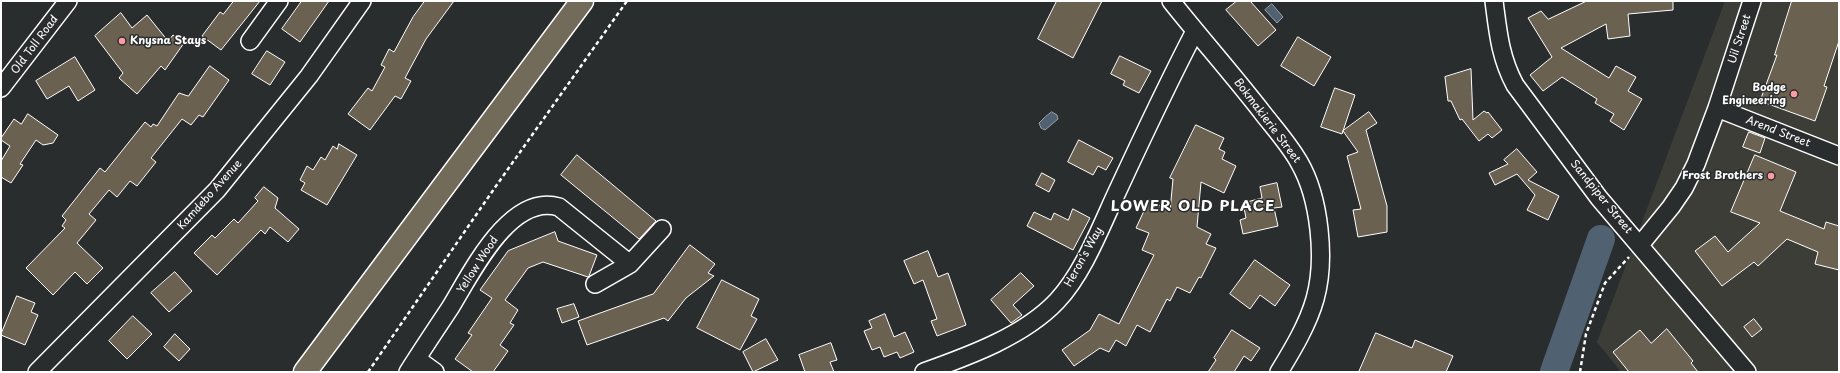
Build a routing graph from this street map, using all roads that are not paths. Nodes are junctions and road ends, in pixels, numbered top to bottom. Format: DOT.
graph roads {
  1 [pos="68,1"];
  2 [pos="279,1"];
  3 [pos="362,1"];
  4 [pos="582,1"];
  5 [pos="1171,1"];
  6 [pos="1494,1"];
  7 [pos="1752,1"];
  8 [pos="1195,31"];
  9 [pos="250,41"];
  10 [pos="1,88"];
  11 [pos="1717,108"];
  12 [pos="1839,156"];
  13 [pos="662,229"];
  14 [pos="1640,245"];
  15 [pos="630,264"];
  16 [pos="595,284"];
  17 [pos="413,365"];
  18 [pos="37,372"];
  19 [pos="305,372"];
  20 [pos="435,372"];
  21 [pos="924,372"];
  22 [pos="1279,372"];
  23 [pos="1748,372"];
  1 -- 10 [label="street, Old Toll Road"];
  2 -- 9 [label="street"];
  3 -- 18 [label="street, Kamdebo Avenue"];
  4 -- 19 [label="highway"];
  5 -- 8 [label="street, Bokmakierie Street"];
  6 -- 14 [label="street, Sandpiper Street"];
  7 -- 11 [label="street, Uil Street"];
  8 -- 21 [label="street, Heron's Way"];
  8 -- 22 [label="street, Bokmakierie Street"];
  11 -- 12 [label="street, Arend Street"];
  11 -- 14 [label="street, Uil Street"];
  13 -- 15 [label="street"];
  14 -- 23 [label="street, Sandpiper Street"];
  15 -- 16 [label="street"];
  15 -- 17 [label="street, Yellow Wood"];
  17 -- 20 [label="street"];
}
